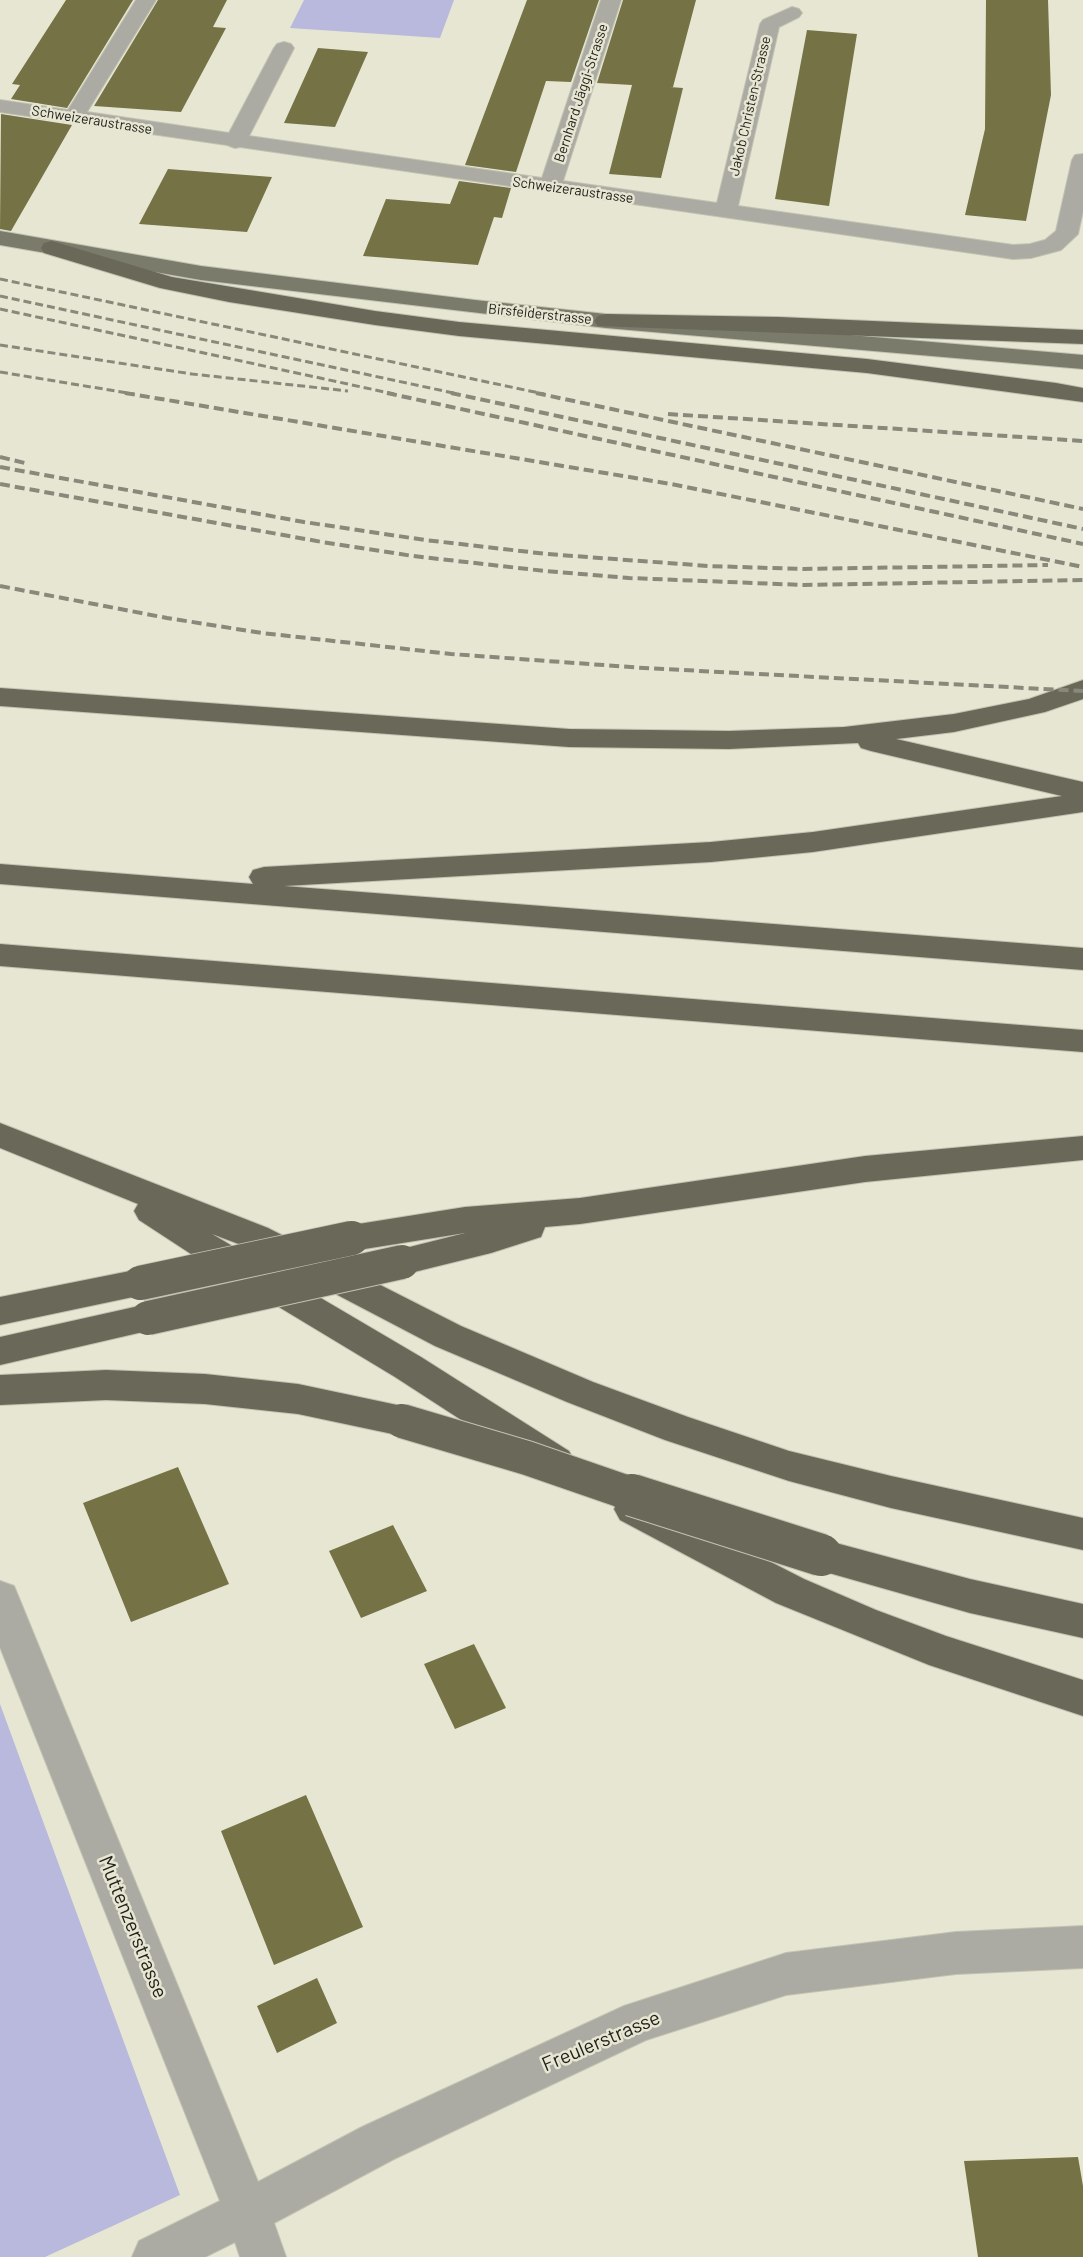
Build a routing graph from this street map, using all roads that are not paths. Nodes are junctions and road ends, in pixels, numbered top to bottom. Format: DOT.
graph roads {
  1 [pos="146,0"];
  2 [pos="611,0"];
  3 [pos="792,14"];
  4 [pos="284,48"];
  5 [pos="0,106"];
  6 [pos="74,117"];
  7 [pos="235,142"];
  8 [pos="1083,160"];
  9 [pos="550,186"];
  10 [pos="726,212"];
  11 [pos="0,238"];
  12 [pos="52,248"];
  13 [pos="606,321"];
  14 [pos="1083,337"];
  15 [pos="1083,362"];
  16 [pos="1083,395"];
  17 [pos="1083,689"];
  18 [pos="0,697"];
  19 [pos="844,736"];
  20 [pos="1083,790"];
  21 [pos="1083,802"];
  22 [pos="0,874"];
  23 [pos="136,885"];
  24 [pos="0,955"];
  25 [pos="1083,959"];
  26 [pos="1083,1041"];
  27 [pos="0,1135"];
  28 [pos="1083,1148"];
  29 [pos="89,1171"];
  30 [pos="580,1211"];
  31 [pos="0,1311"];
  32 [pos="0,1351"];
  33 [pos="0,1390"];
  34 [pos="1083,1534"];
  35 [pos="0,1598"];
  36 [pos="1083,1621"];
  37 [pos="1083,1698"];
  38 [pos="1083,1947"];
  39 [pos="248,2212"];
  40 [pos="155,2257"];
  41 [pos="263,2257"];
  1 -- 6 [label="street"];
  2 -- 9 [label="street, Bernhard Jäggi-Strasse"];
  3 -- 10 [label="street, Jakob Christen-Strasse"];
  4 -- 7 [label="street"];
  5 -- 6 [label="street, Schweizeraustrasse"];
  6 -- 7 [label="street, Schweizeraustrasse"];
  7 -- 9 [label="street, Schweizeraustrasse"];
  8 -- 10 [label="street, Schweizeraustrasse"];
  9 -- 10 [label="street, Schweizeraustrasse"];
  11 -- 12 [label="main road, Birsfelderstrasse"];
  12 -- 13 [label="main road, Birsfelderstrasse"];
  12 -- 16 [label="highway"];
  13 -- 14 [label="highway"];
  13 -- 15 [label="main road, Birsfelderstrasse"];
  17 -- 19 [label="highway"];
  18 -- 19 [label="highway"];
  19 -- 20 [label="highway"];
  21 -- 23 [label="highway"];
  22 -- 23 [label="highway"];
  23 -- 25 [label="highway"];
  24 -- 26 [label="highway"];
  27 -- 29 [label="highway"];
  28 -- 30 [label="highway"];
  29 -- 34 [label="highway"];
  29 -- 37 [label="highway"];
  30 -- 31 [label="highway, bridge"];
  30 -- 32 [label="highway, bridge"];
  33 -- 36 [label="highway, bridge"];
  35 -- 39 [label="street, Muttenzerstrasse"];
  38 -- 39 [label="street, Freulerstrasse"];
  39 -- 40 [label="street, Freulerstrasse"];
  39 -- 41 [label="street, Muttenzerstrasse"];
}
